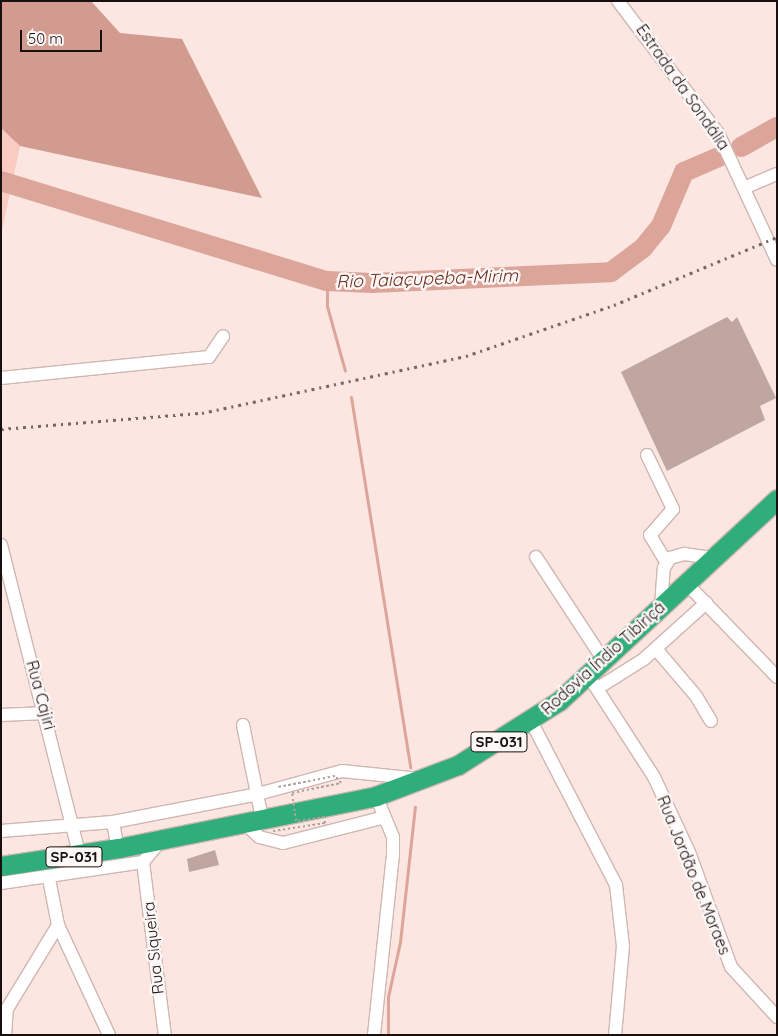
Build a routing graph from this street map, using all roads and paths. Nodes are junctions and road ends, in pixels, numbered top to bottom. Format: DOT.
graph roads {
  1 [pos="618,1"];
  2 [pos="777,174"];
  3 [pos="746,187"];
  4 [pos="777,260"];
  5 [pos="223,336"];
  6 [pos="1,378"];
  7 [pos="647,455"];
  8 [pos="777,499"];
  9 [pos="1,545"];
  10 [pos="536,557"];
  11 [pos="714,558"];
  12 [pos="666,562"];
  13 [pos="686,583"];
  14 [pos="706,603"];
  15 [pos="661,607"];
  16 [pos="656,649"];
  17 [pos="604,660"];
  18 [pos="777,677"];
  19 [pos="593,682"];
  20 [pos="46,713"];
  21 [pos="1,715"];
  22 [pos="531,721"];
  23 [pos="711,721"];
  24 [pos="244,725"];
  25 [pos="425,780"];
  26 [pos="278,787"];
  27 [pos="258,794"];
  28 [pos="376,796"];
  29 [pos="386,817"];
  30 [pos="242,821"];
  31 [pos="268,824"];
  32 [pos="74,827"];
  33 [pos="114,830"];
  34 [pos="1,831"];
  35 [pos="166,836"];
  36 [pos="145,840"];
  37 [pos="77,846"];
  38 [pos="1,854"];
  39 [pos="143,862"];
  40 [pos="1,866"];
  41 [pos="49,879"];
  42 [pos="1,883"];
  43 [pos="58,925"];
  44 [pos="4,1009"];
  45 [pos="777,1016"];
  46 [pos="5,1035"];
  47 [pos="109,1035"];
  48 [pos="165,1035"];
  49 [pos="374,1035"];
  50 [pos="615,1035"];
  1 -- 3 [label="street, Estrada da Sondália"];
  2 -- 3 [label="street"];
  3 -- 4 [label="street, Estrada da Sondália"];
  5 -- 6 [label="street"];
  7 -- 12 [label="street"];
  8 -- 11 [label="highway, Rodovia Índio Tibiriçá / SP-031"];
  9 -- 20 [label="street, Rua Cajiri"];
  10 -- 17 [label="street"];
  11 -- 12 [label="street"];
  11 -- 13 [label="highway, Rodovia Índio Tibiriçá / SP-031"];
  12 -- 15 [label="street"];
  13 -- 14 [label="street"];
  13 -- 15 [label="highway, Rodovia Índio Tibiriçá / SP-031"];
  14 -- 16 [label="street"];
  14 -- 18 [label="street"];
  15 -- 17 [label="highway, Rodovia Índio Tibiriçá / SP-031"];
  16 -- 19 [label="street"];
  16 -- 23 [label="street"];
  17 -- 19 [label="highway, Rodovia Índio Tibiriçá / SP-031"];
  19 -- 22 [label="highway, Rodovia Índio Tibiriçá / SP-031"];
  19 -- 45 [label="street, Rua Jordão de Moraes"];
  20 -- 21 [label="street"];
  20 -- 32 [label="street, Rua Cajiri"];
  22 -- 25 [label="highway, Rodovia Índio Tibiriçá / SP-031"];
  22 -- 50 [label="street"];
  24 -- 27 [label="street"];
  25 -- 27 [label="street"];
  25 -- 28 [label="highway, Rodovia Índio Tibiriçá / SP-031"];
  26 -- 31 [label="path, bridge"];
  27 -- 31 [label="street"];
  27 -- 33 [label="street"];
  28 -- 29 [label="street"];
  28 -- 31 [label="highway, Rodovia Índio Tibiriçá / SP-031"];
  29 -- 30 [label="street"];
  29 -- 49 [label="street"];
  30 -- 31 [label="highway, Rodovia Índio Tibiriçá / SP-031"];
  30 -- 35 [label="highway, Rodovia Índio Tibiriçá / SP-031"];
  32 -- 33 [label="street"];
  32 -- 34 [label="street"];
  32 -- 37 [label="street, Rua Cajiri"];
  33 -- 36 [label="highway, Rodovia Índio Tibiriçá / SP-031"];
  33 -- 37 [label="highway, Rodovia Índio Tibiriçá / SP-031"];
  35 -- 36 [label="highway, Rodovia Índio Tibiriçá / SP-031"];
  35 -- 39 [label="street"];
  36 -- 40 [label="highway, Rodovia Índio Tibiriçá / SP-031"];
  37 -- 38 [label="highway, Rodovia Índio Tibiriçá / SP-031"];
  39 -- 41 [label="street"];
  39 -- 48 [label="street, Rua Siqueira"];
  41 -- 42 [label="street"];
  41 -- 43 [label="street"];
  43 -- 44 [label="street"];
  43 -- 47 [label="street"];
  44 -- 46 [label="street"];
}
